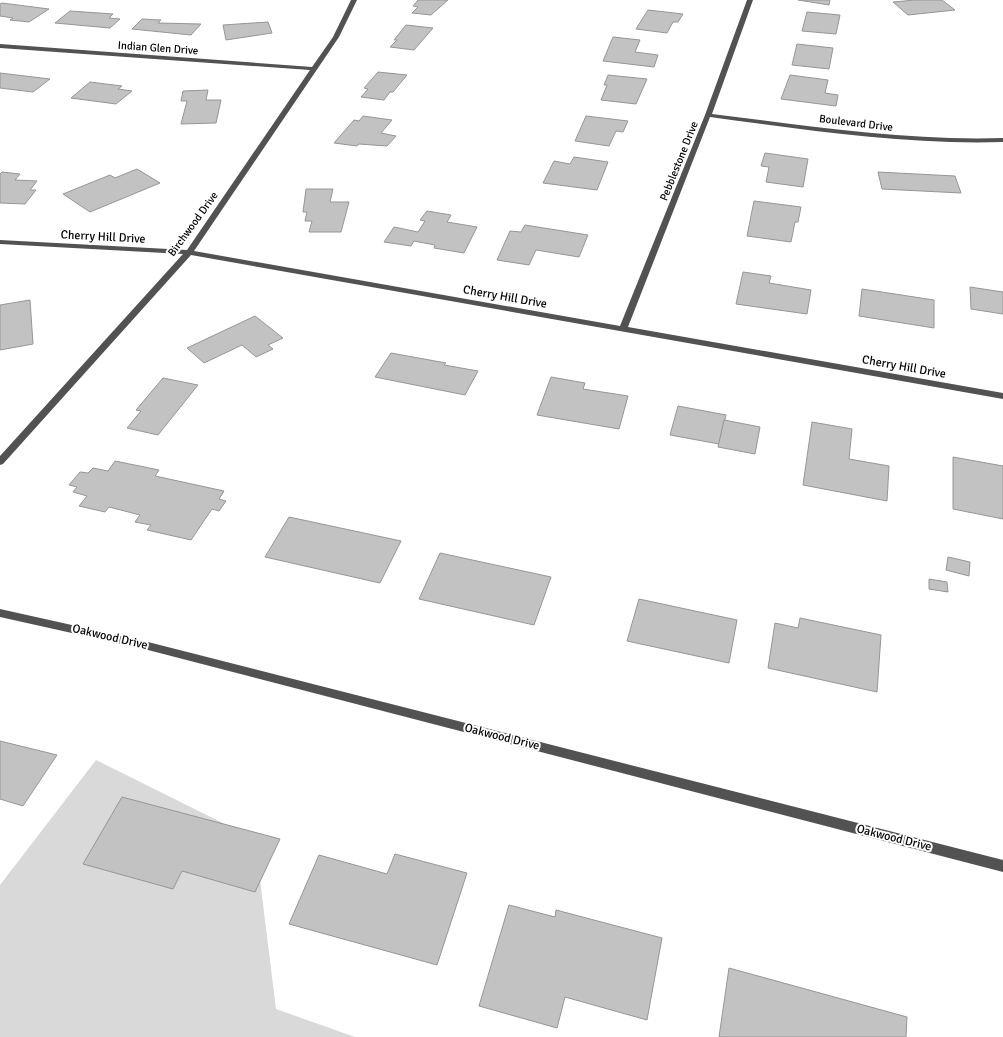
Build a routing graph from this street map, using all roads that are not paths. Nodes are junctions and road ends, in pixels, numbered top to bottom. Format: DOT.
graph roads {
  1 [pos="354,0"];
  2 [pos="750,0"];
  3 [pos="0,46"];
  4 [pos="315,69"];
  5 [pos="708,115"];
  6 [pos="1003,140"];
  7 [pos="0,242"];
  8 [pos="189,252"];
  9 [pos="623,329"];
  10 [pos="1003,396"];
  11 [pos="0,462"];
  12 [pos="0,613"];
  13 [pos="1003,866"];
  1 -- 4 [label="street, Birchwood Drive"];
  2 -- 5 [label="street, Pebblestone Drive"];
  3 -- 4 [label="street, Indian Glen Drive"];
  4 -- 8 [label="street, Birchwood Drive"];
  5 -- 6 [label="street, Boulevard Drive"];
  5 -- 9 [label="street, Pebblestone Drive"];
  7 -- 8 [label="street, Cherry Hill Drive"];
  8 -- 9 [label="street, Cherry Hill Drive"];
  8 -- 11 [label="street, Birchwood Drive"];
  9 -- 10 [label="street, Cherry Hill Drive"];
  12 -- 13 [label="street, Oakwood Drive"];
}
